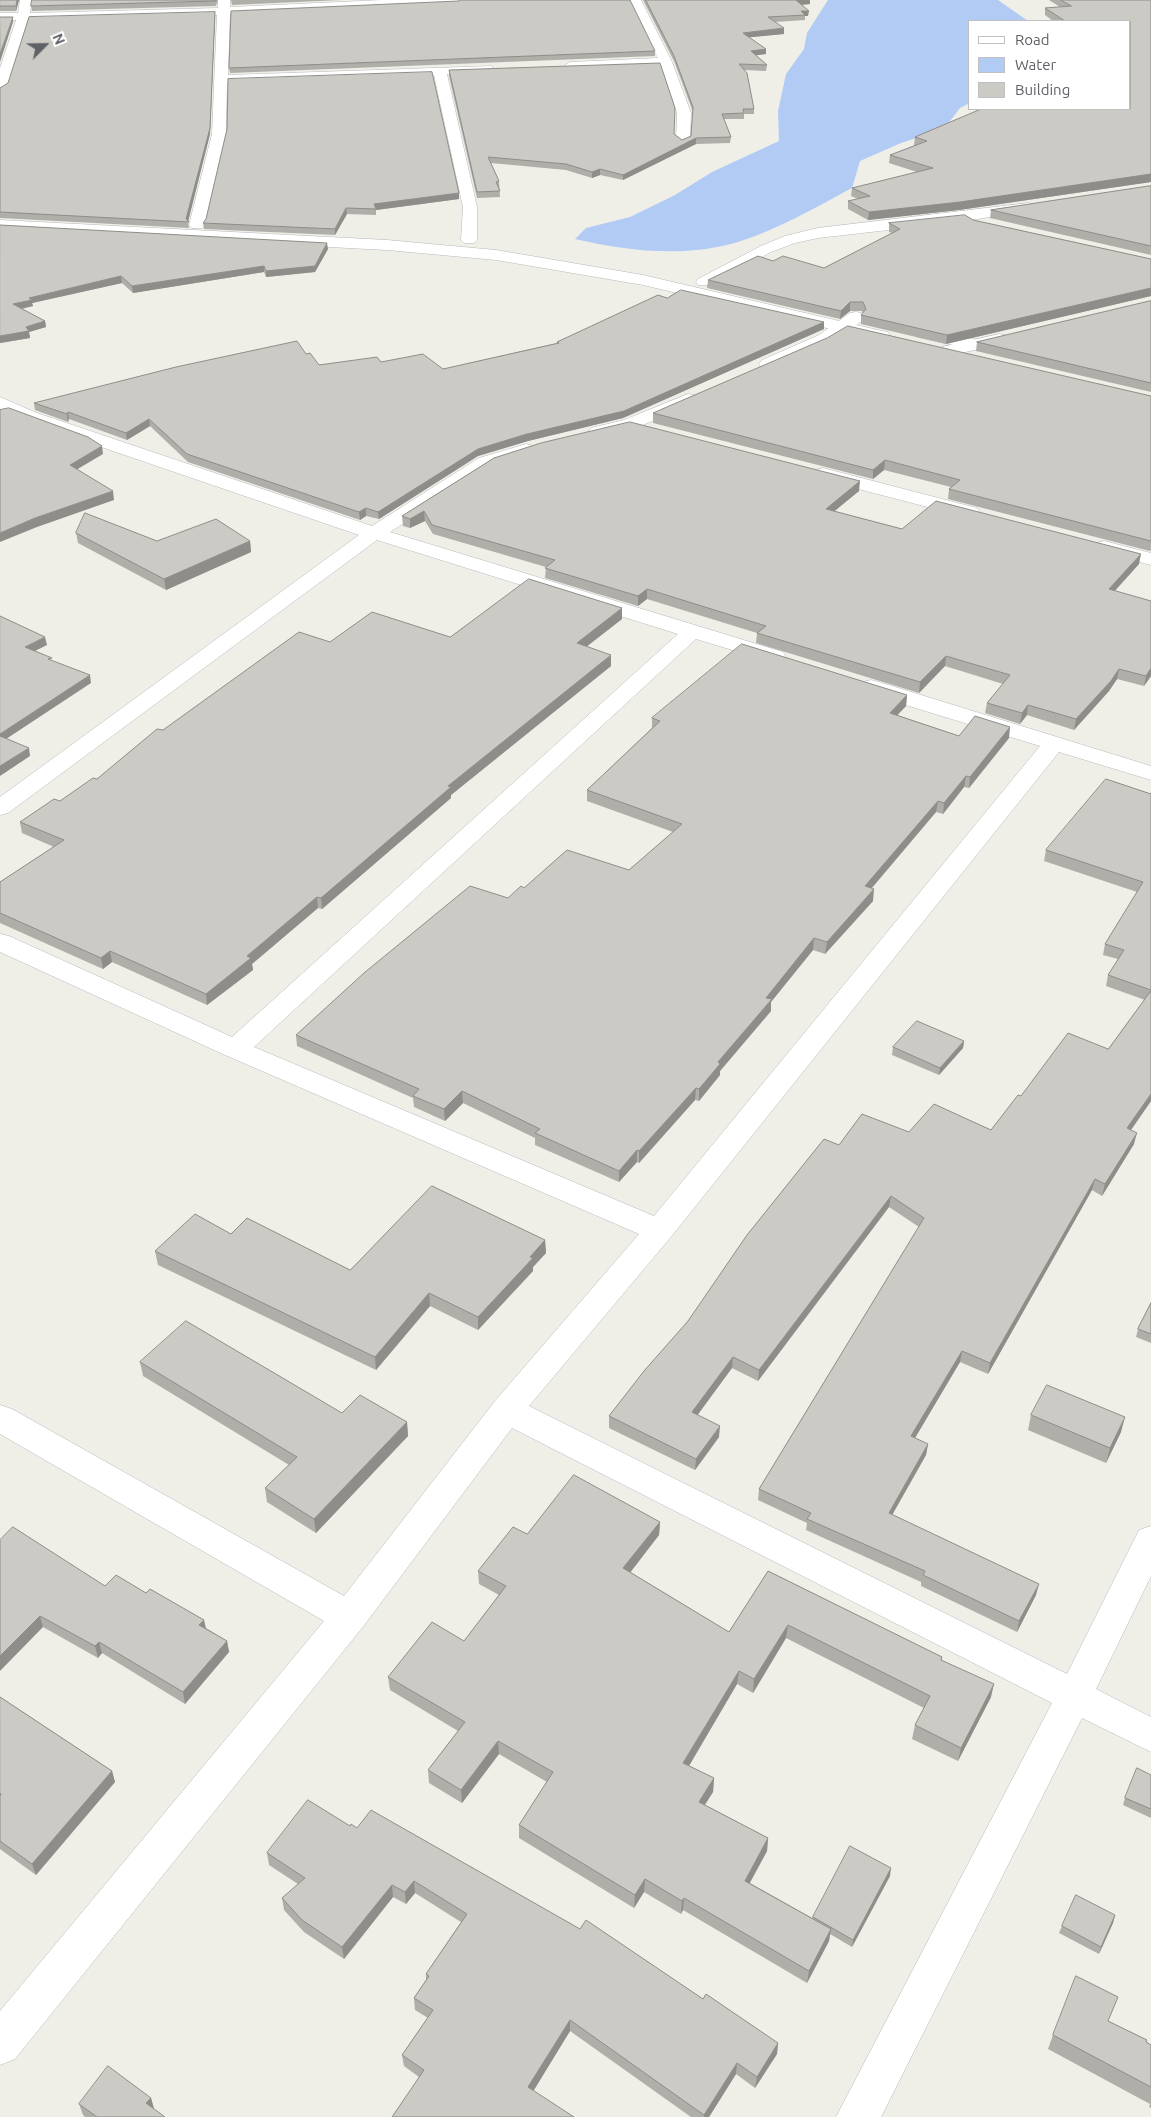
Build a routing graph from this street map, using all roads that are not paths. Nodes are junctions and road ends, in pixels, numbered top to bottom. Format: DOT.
graph roads {
  1 [pos="26,0"];
  2 [pos="459,0"];
  3 [pos="635,0"];
  4 [pos="224,5"];
  5 [pos="23,16"];
  6 [pos="0,17"];
  7 [pos="666,62"];
  8 [pos="558,66"];
  9 [pos="499,69"];
  10 [pos="440,71"];
  11 [pos="222,79"];
  12 [pos="0,88"];
  13 [pos="683,140"];
  14 [pos="1045,204"];
  15 [pos="0,215"];
  16 [pos="959,217"];
  17 [pos="0,224"];
  18 [pos="197,225"];
  19 [pos="995,226"];
  20 [pos="469,240"];
  21 [pos="649,276"];
  22 [pos="704,282"];
  23 [pos="851,322"];
  24 [pos="903,334"];
  25 [pos="1012,336"];
  26 [pos="974,344"];
  27 [pos="948,351"];
  28 [pos="1030,357"];
  29 [pos="1016,367"];
  30 [pos="750,373"];
  31 [pos="707,391"];
  32 [pos="0,402"];
  33 [pos="630,424"];
  34 [pos="659,432"];
  35 [pos="579,436"];
  36 [pos="544,445"];
  37 [pos="804,469"];
  38 [pos="987,516"];
  39 [pos="374,533"];
  40 [pos="1084,541"];
  41 [pos="1151,559"];
  42 [pos="693,631"];
  43 [pos="798,664"];
  44 [pos="854,682"];
  45 [pos="1054,744"];
  46 [pos="1151,773"];
  47 [pos="0,808"];
  48 [pos="0,942"];
  49 [pos="235,1049"];
  50 [pos="659,1230"];
  51 [pos="507,1410"];
  52 [pos="0,1418"];
  53 [pos="1151,1540"];
  54 [pos="349,1617"];
  55 [pos="1074,1697"];
  56 [pos="1151,1735"];
  57 [pos="0,2044"];
  58 [pos="858,2117"];
  1 -- 5 [label="street"];
  2 -- 4 [label="street"];
  3 -- 7 [label="street"];
  4 -- 5 [label="street"];
  4 -- 11 [label="street"];
  5 -- 6 [label="street"];
  5 -- 12 [label="street"];
  7 -- 8 [label="street"];
  7 -- 13 [label="street"];
  9 -- 10 [label="street"];
  10 -- 11 [label="street"];
  10 -- 20 [label="street"];
  11 -- 18 [label="street"];
  14 -- 16 [label="street"];
  15 -- 18 [label="street"];
  16 -- 19 [label="street"];
  16 -- 22 [label="street"];
  17 -- 21 [label="street"];
  18 -- 20 [label="street"];
  20 -- 21 [label="street"];
  21 -- 22 [label="street"];
  21 -- 23 [label="street"];
  22 -- 23 [label="street"];
  23 -- 24 [label="street"];
  23 -- 30 [label="street"];
  24 -- 26 [label="street"];
  24 -- 27 [label="street"];
  25 -- 26 [label="street"];
  26 -- 27 [label="street"];
  26 -- 28 [label="street"];
  27 -- 29 [label="street"];
  31 -- 33 [label="street"];
  32 -- 39 [label="street"];
  33 -- 34 [label="street"];
  33 -- 35 [label="street"];
  36 -- 39 [label="street"];
  37 -- 38 [label="street"];
  39 -- 42 [label="street"];
  39 -- 47 [label="street"];
  40 -- 41 [label="street"];
  42 -- 43 [label="street"];
  42 -- 49 [label="street"];
  44 -- 45 [label="street"];
  45 -- 46 [label="street"];
  45 -- 50 [label="street"];
  48 -- 49 [label="street"];
  49 -- 50 [label="street"];
  50 -- 51 [label="street"];
  51 -- 54 [label="street"];
  51 -- 55 [label="street"];
  52 -- 54 [label="street"];
  53 -- 55 [label="street"];
  54 -- 57 [label="street"];
  55 -- 56 [label="street"];
  55 -- 58 [label="street"];
}
